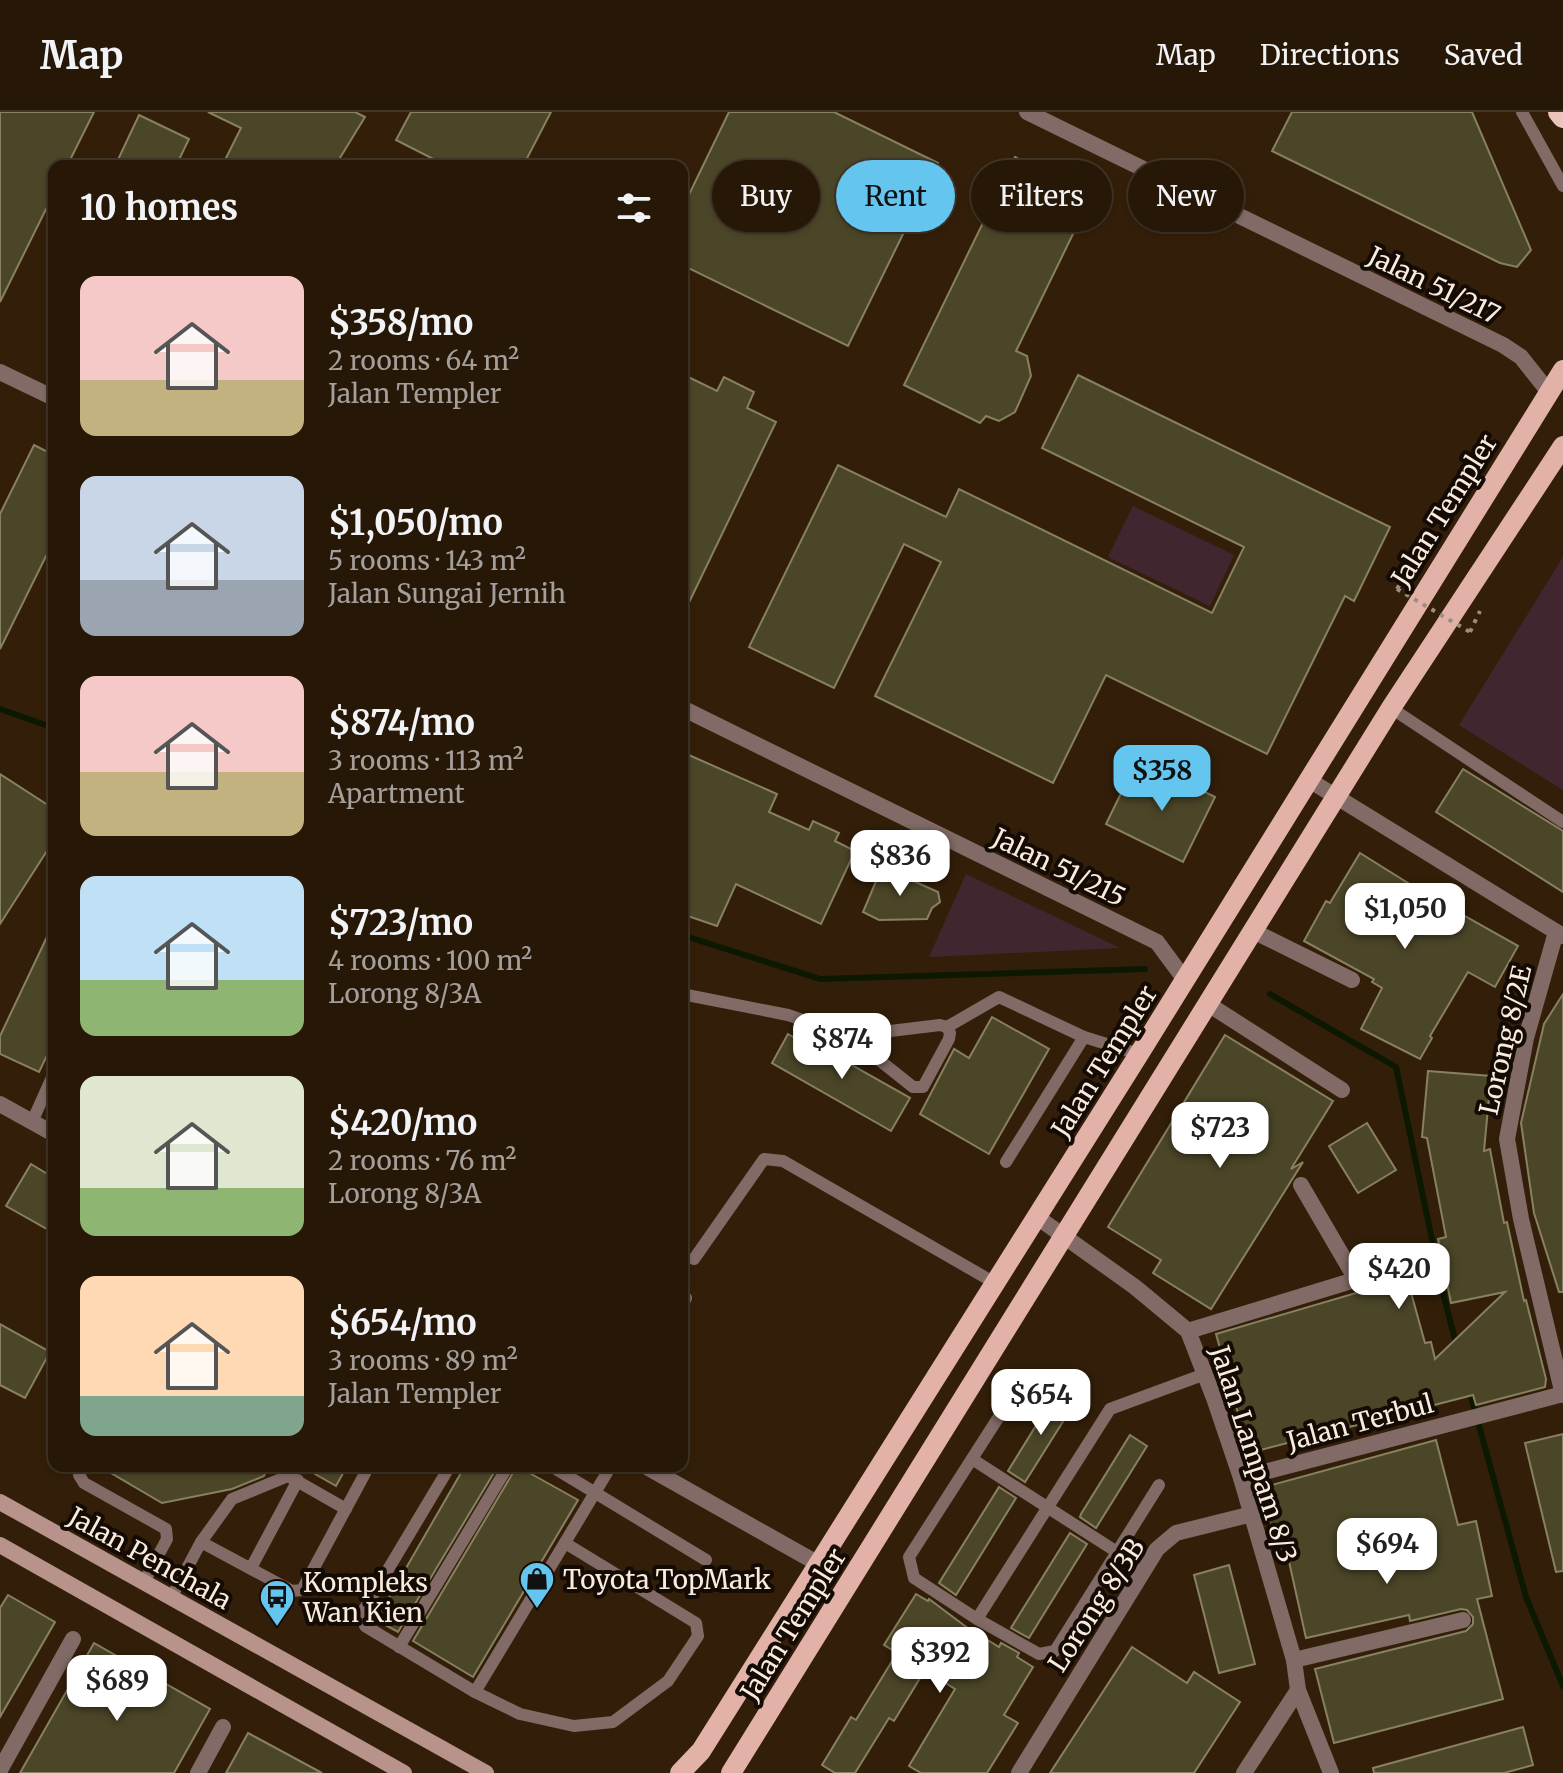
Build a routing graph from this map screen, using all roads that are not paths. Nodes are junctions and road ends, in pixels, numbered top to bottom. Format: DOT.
graph roads {
  1 [pos="1027,112"];
  2 [pos="1522,112"];
  3 [pos="1559,112"];
  4 [pos="1563,117"];
  5 [pos="1563,186"];
  6 [pos="1563,370"];
  7 [pos="0,372"];
  8 [pos="1548,391"];
  9 [pos="48,395"];
  10 [pos="1563,446"];
  11 [pos="1391,708"];
  12 [pos="688,711"];
  13 [pos="1309,780"];
  14 [pos="1336,797"];
  15 [pos="1563,822"];
  16 [pos="1253,931"];
  17 [pos="1560,934"];
  18 [pos="1185,980"];
  19 [pos="1352,980"];
  20 [pos="688,995"];
  21 [pos="1208,1004"];
  22 [pos="947,1027"];
  23 [pos="849,1036"];
  24 [pos="1084,1037"];
  25 [pos="1139,1054"];
  26 [pos="1342,1090"];
  27 [pos="48,1098"];
  28 [pos="0,1104"];
  29 [pos="32,1122"];
  30 [pos="48,1131"];
  31 [pos="1006,1162"];
  32 [pos="1301,1185"];
  33 [pos="1037,1217"];
  34 [pos="1065,1235"];
  35 [pos="694,1259"];
  36 [pos="1397,1267"];
  37 [pos="1357,1281"];
  38 [pos="995,1283"];
  39 [pos="1188,1331"];
  40 [pos="1205,1374"];
  41 [pos="1023,1379"];
  42 [pos="1563,1394"];
  43 [pos="972,1459"];
  44 [pos="81,1472"];
  45 [pos="366,1472"];
  46 [pos="446,1472"];
  47 [pos="504,1472"];
  48 [pos="561,1472"];
  49 [pos="607,1472"];
  50 [pos="656,1472"];
  51 [pos="1241,1478"];
  52 [pos="298,1480"];
  53 [pos="1159,1485"];
  54 [pos="595,1492"];
  55 [pos="0,1502"];
  56 [pos="1048,1508"];
  57 [pos="346,1509"];
  58 [pos="1252,1514"];
  59 [pos="201,1542"];
  60 [pos="565,1543"];
  61 [pos="0,1545"];
  62 [pos="1117,1552"];
  63 [pos="706,1560"];
  64 [pos="817,1563"];
  65 [pos="251,1568"];
  66 [pos="144,1582"];
  67 [pos="171,1598"];
  68 [pos="977,1619"];
  69 [pos="1463,1620"];
  70 [pos="73,1639"];
  71 [pos="399,1647"];
  72 [pos="1294,1660"];
  73 [pos="1298,1690"];
  74 [pos="475,1692"];
  75 [pos="223,1727"];
  76 [pos="0,1770"];
  77 [pos="198,1773"];
  78 [pos="404,1773"];
  79 [pos="486,1773"];
  80 [pos="680,1773"];
  81 [pos="731,1773"];
  82 [pos="1019,1773"];
  83 [pos="1244,1773"];
  84 [pos="1331,1773"];
  1 -- 8 [label="street, Jalan 51/217"];
  2 -- 5 [label="lane"];
  3 -- 4 [label="highway"];
  6 -- 8 [label="main road, Jalan Templer"];
  7 -- 9 [label="street"];
  8 -- 13 [label="main road, Jalan Templer"];
  10 -- 11 [label="main road, Jalan Templer"];
  11 -- 14 [label="main road, Jalan Templer"];
  11 -- 15 [label="lane"];
  12 -- 18 [label="street, Jalan 51/215"];
  13 -- 14 [label="street"];
  13 -- 18 [label="main road, Jalan Templer"];
  14 -- 16 [label="main road, Jalan Templer"];
  14 -- 17 [label="street"];
  16 -- 19 [label="street"];
  16 -- 21 [label="main road, Jalan Templer"];
  17 -- 42 [label="street, Lorong 8/2E"];
  18 -- 25 [label="main road, Jalan Templer"];
  20 -- 23 [label="lane"];
  21 -- 26 [label="street"];
  21 -- 34 [label="main road, Jalan Templer"];
  22 -- 23 [label="lane"];
  22 -- 23 [label="lane"];
  22 -- 24 [label="lane"];
  24 -- 25 [label="lane"];
  24 -- 31 [label="lane"];
  25 -- 33 [label="main road, Jalan Templer"];
  27 -- 29 [label="lane"];
  28 -- 29 [label="street"];
  29 -- 30 [label="street"];
  32 -- 37 [label="street"];
  33 -- 34 [label="street, Jalan Lampam 8/3"];
  33 -- 38 [label="main road, Jalan Templer"];
  34 -- 39 [label="street, Jalan Lampam 8/3"];
  34 -- 81 [label="main road, Jalan Templer"];
  35 -- 38 [label="lane"];
  36 -- 37 [label="street"];
  37 -- 39 [label="street"];
  38 -- 64 [label="main road, Jalan Templer"];
  39 -- 40 [label="street, Jalan Lampam 8/3"];
  40 -- 51 [label="street, Jalan Lampam 8/3"];
  40 -- 56 [label="lane"];
  41 -- 43 [label="lane"];
  42 -- 51 [label="street, Jalan Terbul"];
  43 -- 56 [label="lane"];
  43 -- 68 [label="lane"];
  44 -- 66 [label="lane"];
  45 -- 57 [label="lane"];
  46 -- 71 [label="lane"];
  47 -- 71 [label="lane"];
  48 -- 54 [label="lane"];
  49 -- 54 [label="lane"];
  50 -- 64 [label="street"];
  51 -- 58 [label="street, Jalan Lampam 8/3"];
  52 -- 57 [label="lane"];
  52 -- 59 [label="lane"];
  52 -- 65 [label="lane"];
  53 -- 62 [label="lane"];
  54 -- 60 [label="lane"];
  54 -- 63 [label="lane"];
  55 -- 66 [label="main road, Jalan Penchala"];
  56 -- 62 [label="lane"];
  56 -- 68 [label="lane"];
  57 -- 65 [label="lane"];
  58 -- 72 [label="street, Jalan Lampam 8/3"];
  58 -- 82 [label="street, Lorong 8/3B"];
  59 -- 65 [label="lane"];
  59 -- 67 [label="lane"];
  60 -- 74 [label="lane"];
  60 -- 74 [label="lane"];
  61 -- 78 [label="main road"];
  62 -- 68 [label="lane"];
  64 -- 80 [label="main road, Jalan Templer"];
  66 -- 67 [label="main road, Jalan Penchala"];
  67 -- 79 [label="main road, Jalan Penchala"];
  69 -- 72 [label="street"];
  70 -- 76 [label="street"];
  71 -- 74 [label="lane"];
  72 -- 73 [label="street, Jalan Lampam 8/3"];
  73 -- 83 [label="street"];
  73 -- 84 [label="street, Jalan Lampam 8/3"];
  75 -- 77 [label="street"];
}
